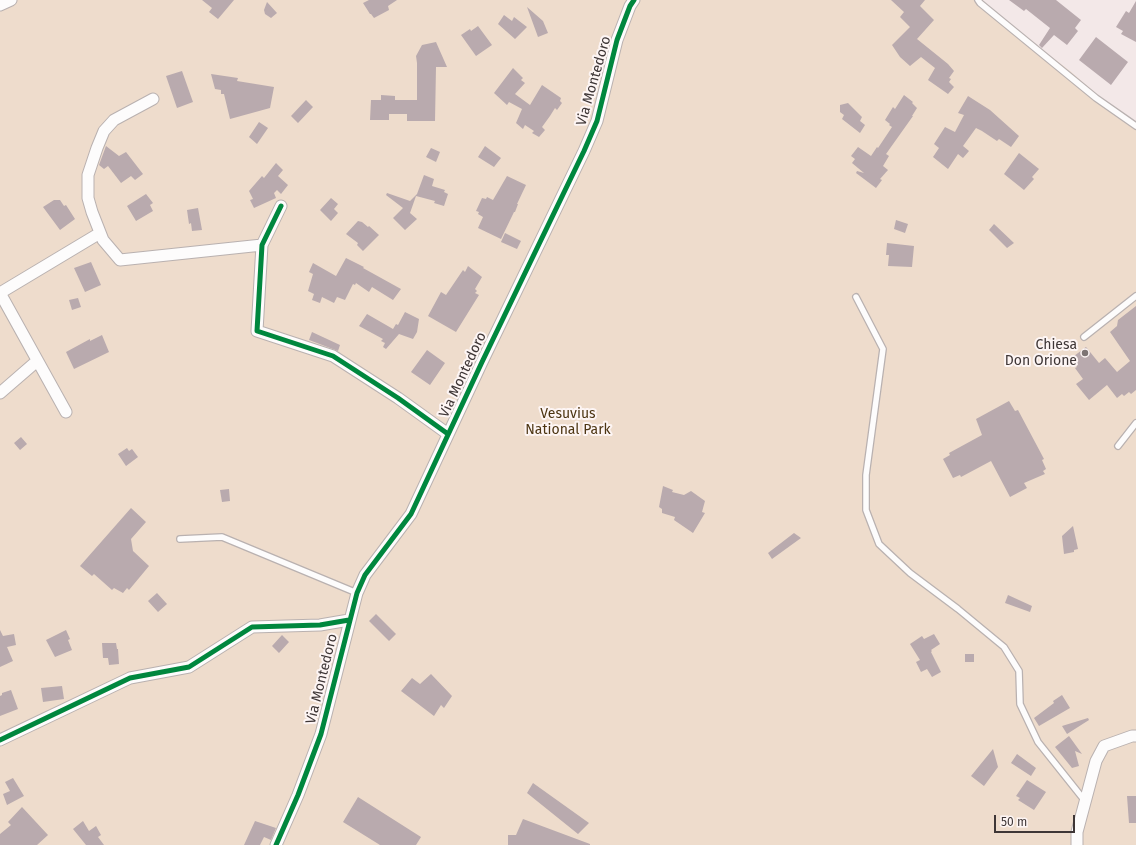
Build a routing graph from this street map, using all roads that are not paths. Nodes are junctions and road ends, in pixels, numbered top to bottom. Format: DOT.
graph roads {
  1 [pos="11,0"];
  2 [pos="634,0"];
  3 [pos="978,0"];
  4 [pos="0,5"];
  5 [pos="153,100"];
  6 [pos="1136,126"];
  7 [pos="281,206"];
  8 [pos="100,233"];
  9 [pos="262,245"];
  10 [pos="0,293"];
  11 [pos="1136,296"];
  12 [pos="856,297"];
  13 [pos="1084,338"];
  14 [pos="38,361"];
  15 [pos="0,393"];
  16 [pos="66,412"];
  17 [pos="1136,423"];
  18 [pos="448,434"];
  19 [pos="1118,446"];
  20 [pos="180,539"];
  21 [pos="357,593"];
  22 [pos="349,620"];
  23 [pos="1136,736"];
  24 [pos="0,740"];
  25 [pos="1085,802"];
  26 [pos="276,845"];
  27 [pos="1077,845"];
  1 -- 4 [label="street"];
  2 -- 18 [label="street, Via Montedoro"];
  3 -- 6 [label="lane"];
  5 -- 8 [label="street"];
  7 -- 9 [label="street"];
  8 -- 9 [label="street"];
  8 -- 10 [label="street"];
  9 -- 18 [label="street"];
  10 -- 14 [label="street"];
  11 -- 13 [label="lane"];
  12 -- 25 [label="lane"];
  14 -- 15 [label="street"];
  14 -- 16 [label="street"];
  17 -- 19 [label="lane"];
  18 -- 21 [label="street, Via Montedoro"];
  20 -- 21 [label="lane"];
  21 -- 22 [label="street, Via Montedoro"];
  22 -- 24 [label="street"];
  22 -- 26 [label="street, Via Montedoro"];
  23 -- 25 [label="street"];
  25 -- 27 [label="street"];
}
